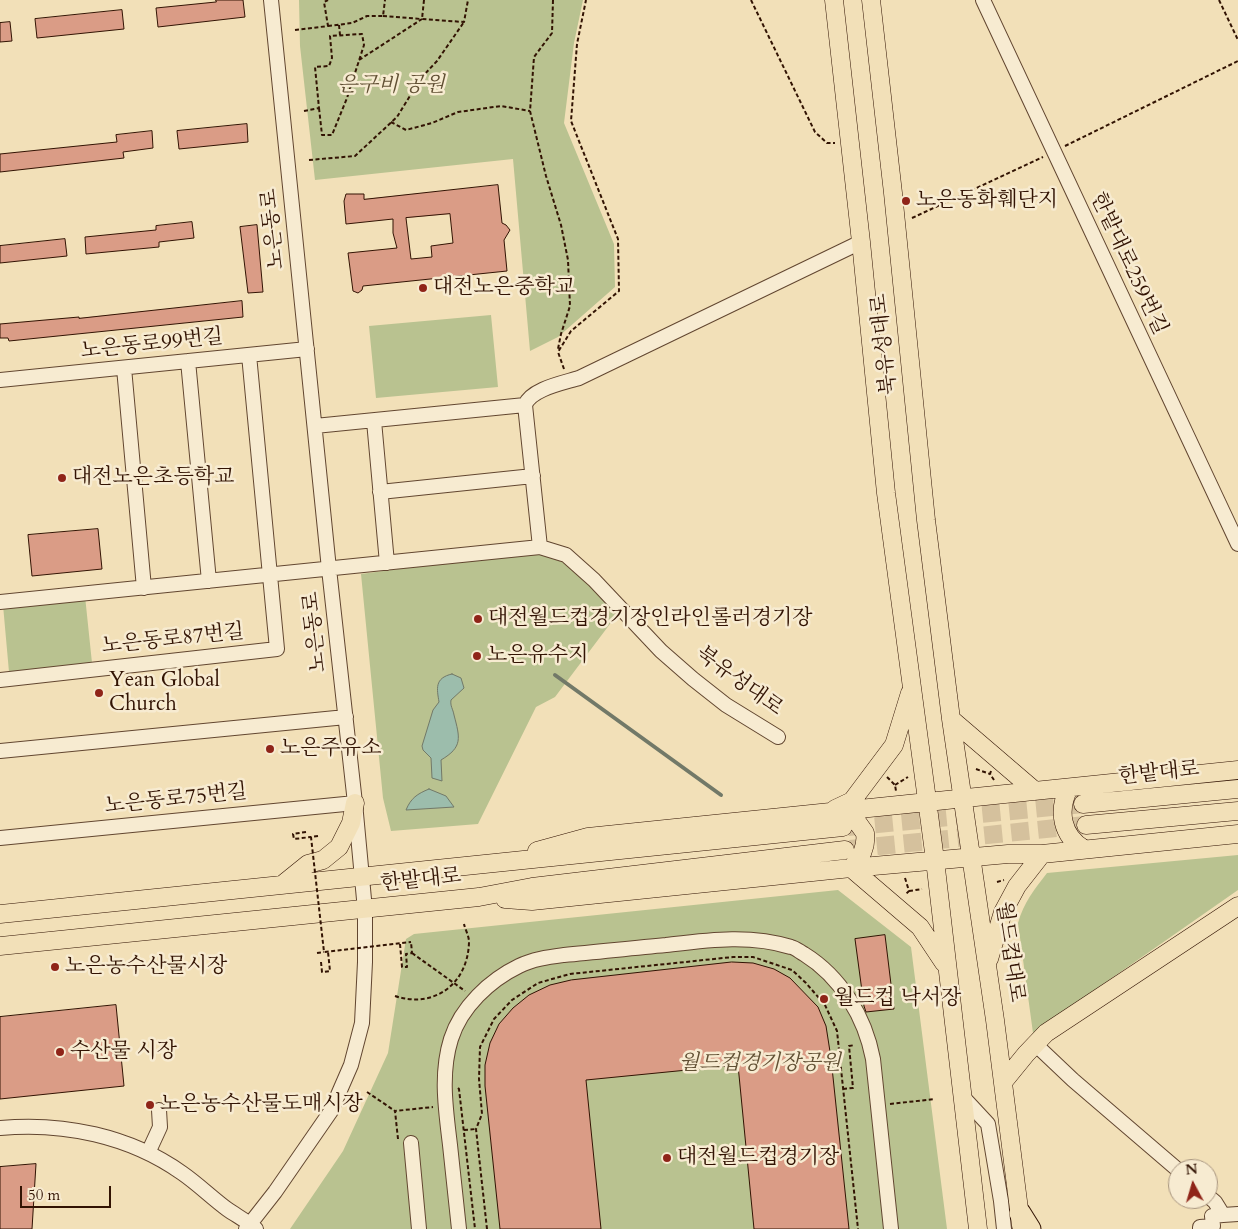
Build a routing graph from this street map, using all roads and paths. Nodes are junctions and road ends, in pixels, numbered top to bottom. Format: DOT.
graph roads {
  1 [pos="271,0"];
  2 [pos="328,0"];
  3 [pos="385,0"];
  4 [pos="424,0"];
  5 [pos="468,0"];
  6 [pos="553,0"];
  7 [pos="586,0"];
  8 [pos="751,0"];
  9 [pos="834,0"];
  10 [pos="871,0"];
  11 [pos="983,0"];
  12 [pos="1219,0"];
  13 [pos="324,1"];
  14 [pos="384,16"];
  15 [pos="422,19"];
  16 [pos="464,22"];
  17 [pos="339,25"];
  18 [pos="328,26"];
  19 [pos="295,30"];
  20 [pos="340,35"];
  21 [pos="1238,40"];
  22 [pos="359,60"];
  23 [pos="1238,61"];
  24 [pos="319,108"];
  25 [pos="304,111"];
  26 [pos="530,111"];
  27 [pos="391,122"];
  28 [pos="850,143"];
  29 [pos="1053,152"];
  30 [pos="308,160"];
  31 [pos="896,221"];
  32 [pos="861,242"];
  33 [pos="307,349"];
  34 [pos="558,352"];
  35 [pos="249,355"];
  36 [pos="188,361"];
  37 [pos="124,368"];
  38 [pos="0,380"];
  39 [pos="569,381"];
  40 [pos="525,404"];
  41 [pos="374,421"];
  42 [pos="315,426"];
  43 [pos="533,476"];
  44 [pos="380,492"];
  45 [pos="1238,544"];
  46 [pos="540,547"];
  47 [pos="387,563"];
  48 [pos="329,569"];
  49 [pos="270,575"];
  50 [pos="208,581"];
  51 [pos="144,588"];
  52 [pos="0,602"];
  53 [pos="0,680"];
  54 [pos="947,682"];
  55 [pos="912,687"];
  56 [pos="346,718"];
  57 [pos="951,719"];
  58 [pos="778,737"];
  59 [pos="0,751"];
  60 [pos="976,769"];
  61 [pos="1238,770"];
  62 [pos="990,774"];
  63 [pos="885,775"];
  64 [pos="908,778"];
  65 [pos="895,785"];
  66 [pos="1069,788"];
  67 [pos="1238,789"];
  68 [pos="1035,791"];
  69 [pos="896,796"];
  70 [pos="963,799"];
  71 [pos="356,803"];
  72 [pos="928,803"];
  73 [pos="1084,804"];
  74 [pos="1238,811"];
  75 [pos="835,818"];
  76 [pos="1086,826"];
  77 [pos="306,832"];
  78 [pos="1238,834"];
  79 [pos="318,836"];
  80 [pos="311,837"];
  81 [pos="0,838"];
  82 [pos="845,850"];
  83 [pos="1084,850"];
  84 [pos="1042,854"];
  85 [pos="973,858"];
  86 [pos="935,860"];
  87 [pos="851,868"];
  88 [pos="903,871"];
  89 [pos="362,877"];
  90 [pos="282,885"];
  91 [pos="922,889"];
  92 [pos="909,891"];
  93 [pos="904,896"];
  94 [pos="479,897"];
  95 [pos="1238,906"];
  96 [pos="365,910"];
  97 [pos="0,914"];
  98 [pos="464,924"];
  99 [pos="400,944"];
  100 [pos="0,946"];
  101 [pos="326,952"];
  102 [pos="317,953"];
  103 [pos="412,953"];
  104 [pos="321,962"];
  105 [pos="988,965"];
  106 [pos="947,967"];
  107 [pos="455,983"];
  108 [pos="395,996"];
  109 [pos="475,999"];
  110 [pos="1035,1044"];
  111 [pos="849,1046"];
  112 [pos="1004,1081"];
  113 [pos="459,1089"];
  114 [pos="843,1089"];
  115 [pos="366,1092"];
  116 [pos="962,1096"];
  117 [pos="935,1099"];
  118 [pos="878,1106"];
  119 [pos="159,1110"];
  120 [pos="395,1111"];
  121 [pos="0,1128"];
  122 [pos="476,1129"];
  123 [pos="464,1130"];
  124 [pos="411,1143"];
  125 [pos="148,1153"];
  126 [pos="1168,1162"];
  127 [pos="1218,1207"];
  128 [pos="1238,1214"];
  129 [pos="1223,1215"];
  130 [pos="1024,1224"];
  131 [pos="251,1227"];
  132 [pos="419,1229"];
  133 [pos="459,1229"];
  134 [pos="475,1229"];
  135 [pos="487,1229"];
  136 [pos="858,1229"];
  137 [pos="891,1229"];
  138 [pos="978,1229"];
  139 [pos="1004,1229"];
  140 [pos="1200,1229"];
  1 -- 33 [label="street, 노은동로"];
  2 -- 13 [label="path"];
  3 -- 14 [label="path"];
  4 -- 15 [label="path"];
  5 -- 16 [label="path"];
  6 -- 26 [label="path"];
  7 -- 34 [label="path"];
  8 -- 28 [label="path"];
  9 -- 28 [label="main road, 북유성대로"];
  10 -- 31 [label="main road, 북유성대로"];
  11 -- 29 [label="street, 한밭대로259번길"];
  12 -- 21 [label="path"];
  13 -- 18 [label="path"];
  14 -- 15 [label="path"];
  14 -- 17 [label="path"];
  15 -- 16 [label="path"];
  15 -- 22 [label="path"];
  16 -- 27 [label="path"];
  17 -- 18 [label="path"];
  17 -- 20 [label="path"];
  18 -- 19 [label="path"];
  20 -- 22 [label="path"];
  20 -- 24 [label="path"];
  22 -- 24 [label="path"];
  23 -- 29 [label="path"];
  24 -- 25 [label="path"];
  26 -- 27 [label="path"];
  26 -- 34 [label="path"];
  27 -- 30 [label="path"];
  28 -- 32 [label="main road, 북유성대로"];
  29 -- 31 [label="path"];
  29 -- 45 [label="street, 한밭대로259번길"];
  31 -- 54 [label="main road, 북유성대로"];
  32 -- 39 [label="street"];
  32 -- 55 [label="main road, 북유성대로"];
  33 -- 35 [label="street, 노은동로99번길"];
  33 -- 42 [label="street, 노은동로"];
  34 -- 39 [label="path"];
  35 -- 36 [label="street, 노은동로99번길"];
  35 -- 49 [label="street, 노은동로87번길"];
  36 -- 37 [label="street, 노은동로99번길"];
  36 -- 50 [label="street"];
  37 -- 38 [label="street, 노은동로99번길"];
  37 -- 51 [label="street"];
  39 -- 40 [label="street"];
  40 -- 41 [label="street"];
  40 -- 43 [label="street"];
  41 -- 42 [label="street"];
  41 -- 44 [label="street"];
  42 -- 48 [label="street, 노은동로"];
  43 -- 44 [label="street"];
  43 -- 46 [label="street"];
  44 -- 47 [label="street"];
  46 -- 47 [label="street"];
  46 -- 58 [label="street, 북유성대로"];
  47 -- 48 [label="street"];
  48 -- 49 [label="street"];
  48 -- 56 [label="street, 노은동로"];
  49 -- 50 [label="street"];
  49 -- 53 [label="street, 노은동로87번길"];
  50 -- 51 [label="street"];
  51 -- 52 [label="street"];
  54 -- 57 [label="main road, 월드컵대로"];
  55 -- 72 [label="main road"];
  55 -- 75 [label="main road"];
  56 -- 59 [label="street"];
  56 -- 71 [label="street, 노은동로"];
  57 -- 68 [label="main road"];
  57 -- 70 [label="main road, 월드컵대로"];
  60 -- 62 [label="path"];
  61 -- 66 [label="main road, 한밭대로"];
  63 -- 65 [label="path"];
  64 -- 65 [label="path"];
  65 -- 69 [label="path"];
  66 -- 68 [label="main road, 한밭대로"];
  66 -- 83 [label="main road"];
  67 -- 73 [label="main road, 한밭대로"];
  68 -- 70 [label="main road, 한밭대로"];
  70 -- 72 [label="main road, 한밭대로"];
  70 -- 85 [label="main road, 월드컵대로"];
  71 -- 81 [label="street, 노은동로75번길"];
  71 -- 89 [label="street, 노은동로"];
  71 -- 90 [label="main road"];
  72 -- 75 [label="main road, 한밭대로"];
  72 -- 86 [label="main road"];
  74 -- 76 [label="main road, 한밭대로"];
  75 -- 87 [label="main road"];
  75 -- 89 [label="main road, 한밭대로"];
  77 -- 80 [label="path"];
  78 -- 83 [label="main road"];
  79 -- 80 [label="path, bridge"];
  80 -- 101 [label="path, bridge"];
  82 -- 94 [label="main road, 한밭대로"];
  83 -- 84 [label="main road"];
  84 -- 85 [label="main road"];
  84 -- 105 [label="main road"];
  85 -- 86 [label="main road"];
  85 -- 105 [label="main road, 월드컵대로"];
  86 -- 87 [label="main road"];
  86 -- 106 [label="main road"];
  87 -- 94 [label="main road"];
  87 -- 106 [label="main road"];
  88 -- 92 [label="path"];
  89 -- 90 [label="main road, 한밭대로"];
  89 -- 96 [label="street, 노은동로"];
  90 -- 97 [label="main road, 한밭대로"];
  91 -- 92 [label="path"];
  92 -- 93 [label="path"];
  94 -- 96 [label="main road, 한밭대로"];
  95 -- 110 [label="main road"];
  96 -- 100 [label="main road, 한밭대로"];
  96 -- 131 [label="street, 노은동로"];
  98 -- 107 [label="path"];
  99 -- 101 [label="path, bridge"];
  99 -- 103 [label="path, bridge"];
  99 -- 103 [label="path"];
  101 -- 102 [label="path, bridge"];
  101 -- 104 [label="path"];
  103 -- 107 [label="path"];
  105 -- 112 [label="main road, 월드컵대로"];
  106 -- 116 [label="main road"];
  107 -- 108 [label="path"];
  107 -- 109 [label="path"];
  109 -- 118 [label="street"];
  109 -- 133 [label="street"];
  110 -- 112 [label="main road"];
  110 -- 126 [label="street"];
  111 -- 114 [label="path"];
  112 -- 130 [label="main road, 월드컵대로"];
  113 -- 123 [label="path"];
  114 -- 122 [label="path"];
  114 -- 136 [label="path"];
  115 -- 120 [label="path"];
  116 -- 138 [label="main road"];
  116 -- 139 [label="street"];
  117 -- 118 [label="path"];
  118 -- 137 [label="street"];
  119 -- 125 [label="street"];
  121 -- 125 [label="street"];
  122 -- 123 [label="path"];
  122 -- 135 [label="path"];
  123 -- 134 [label="path"];
  124 -- 132 [label="street"];
  125 -- 131 [label="street"];
  127 -- 129 [label="street"];
  128 -- 129 [label="street"];
  129 -- 140 [label="street"];
}
